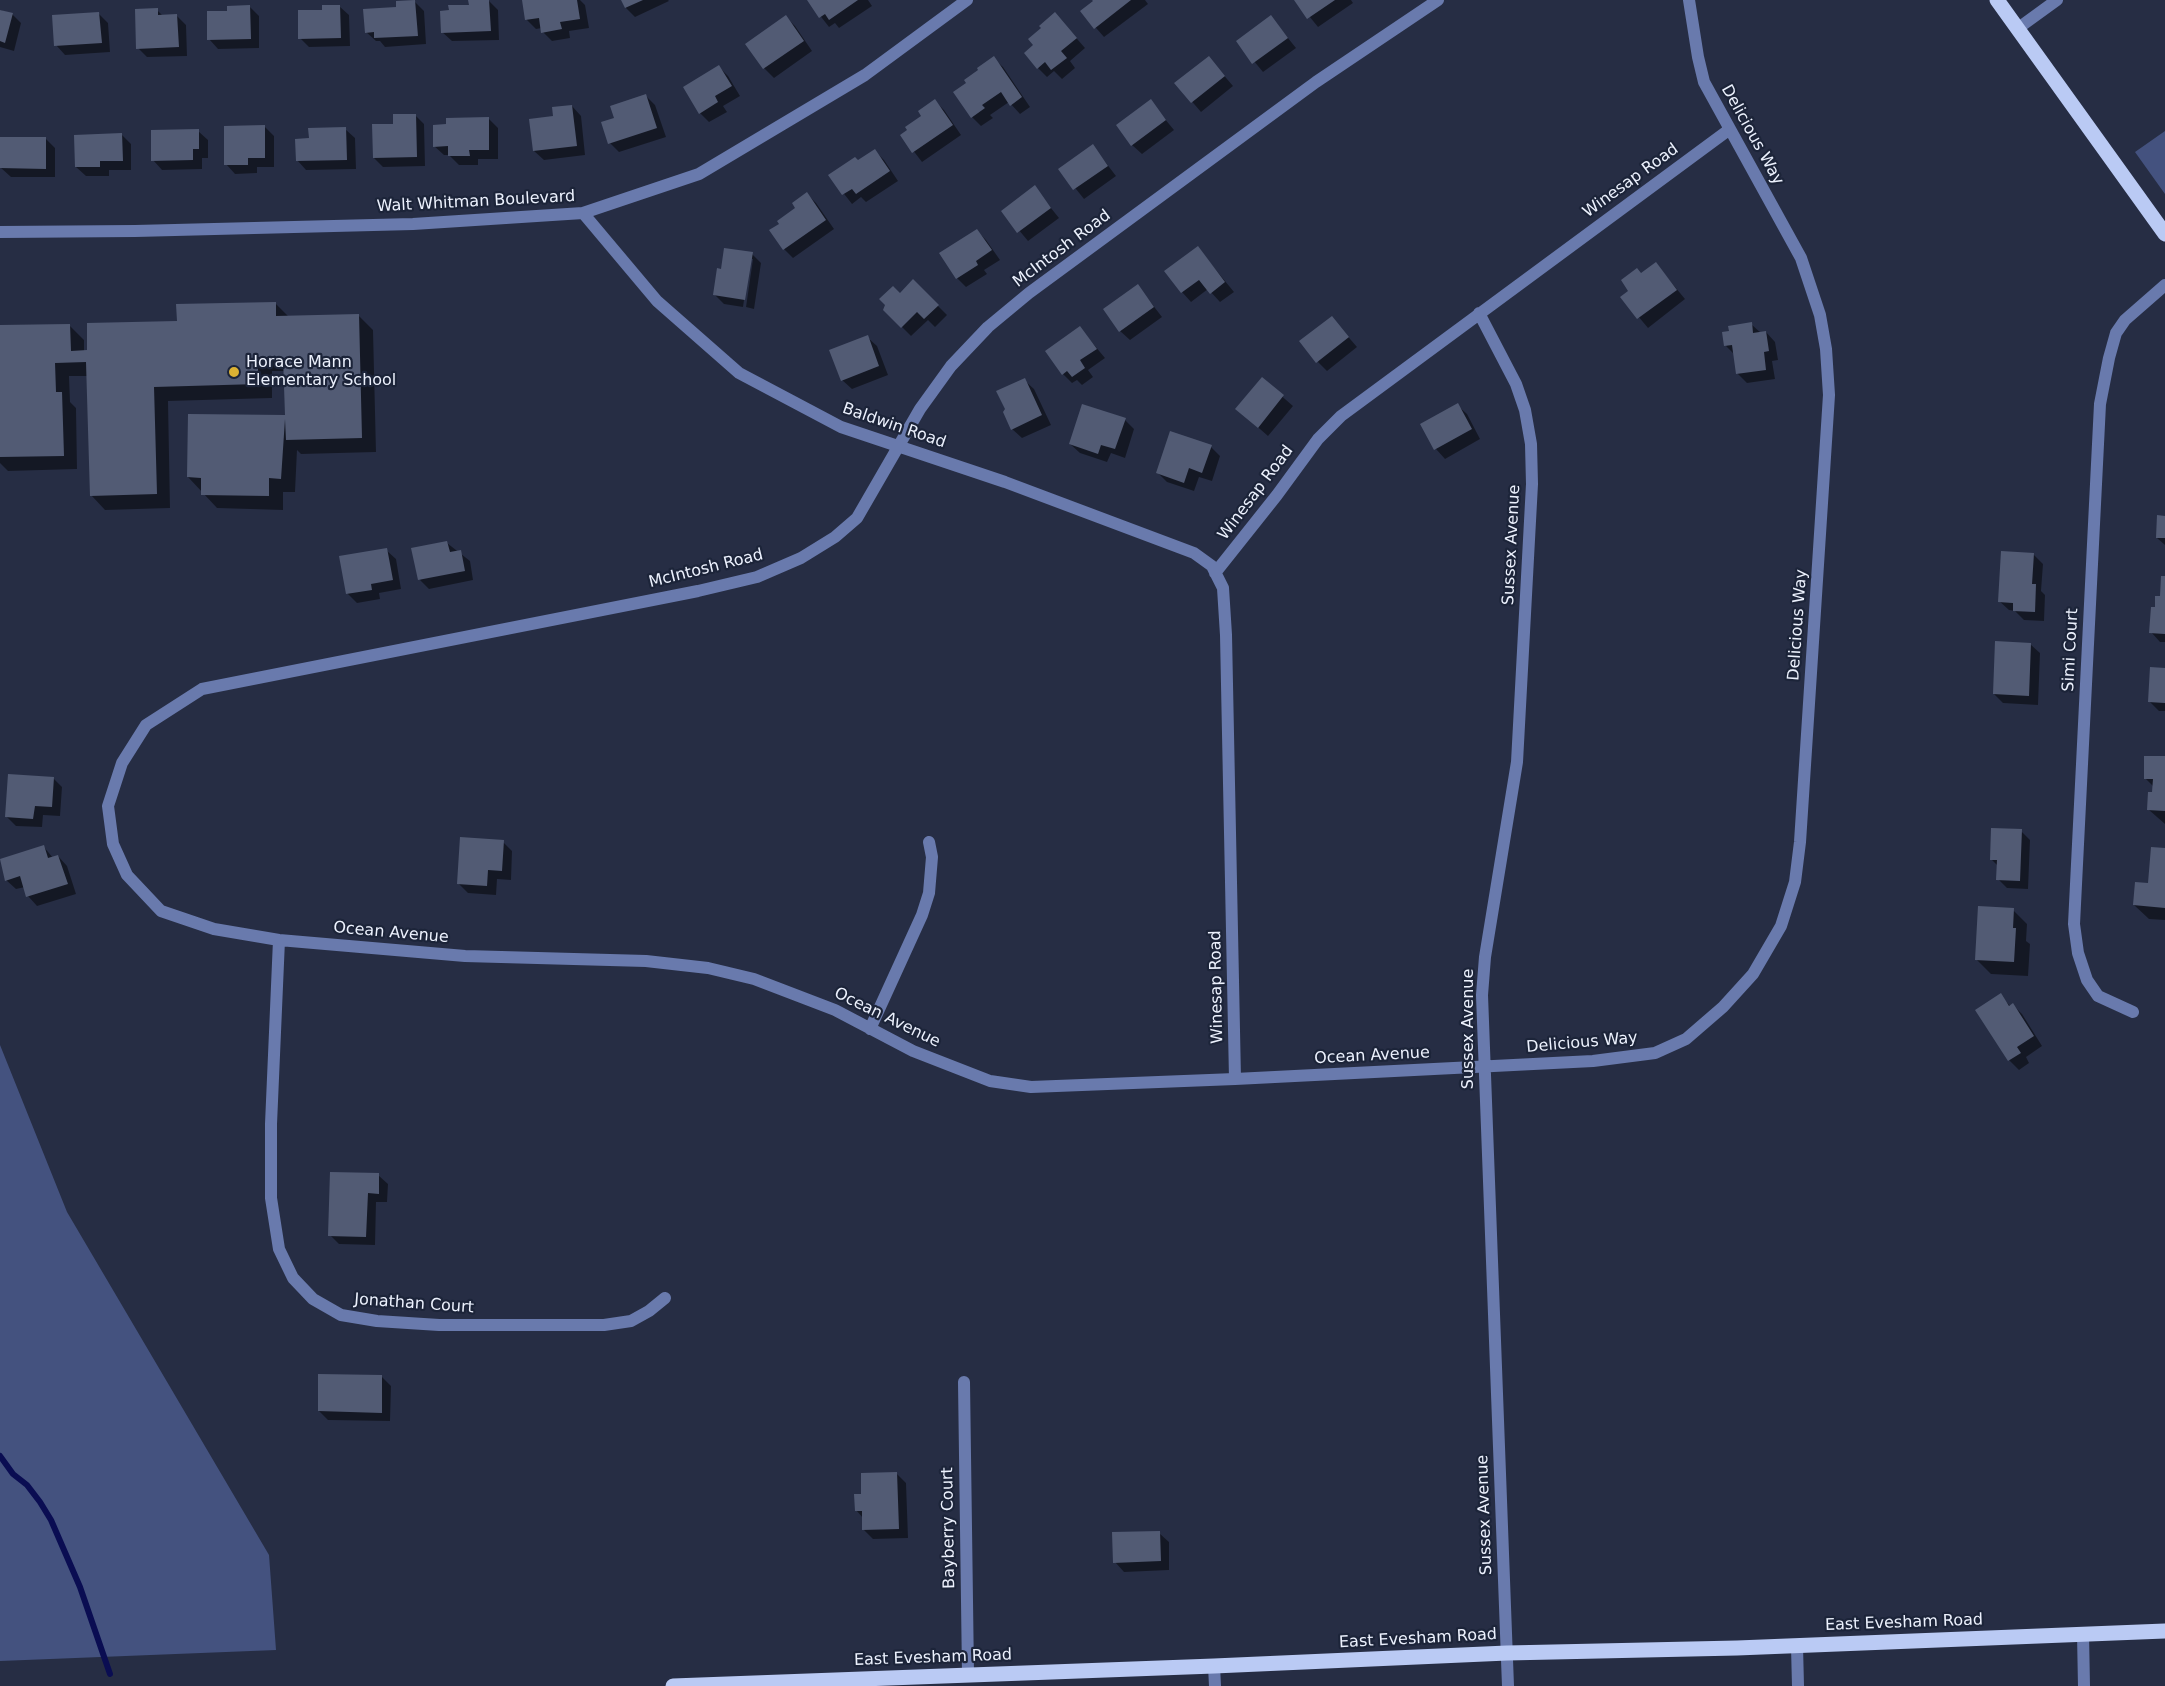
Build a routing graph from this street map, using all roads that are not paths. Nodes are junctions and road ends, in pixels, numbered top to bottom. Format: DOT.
graph roads {
  1 [pos="967,0"];
  2 [pos="1438,0"];
  3 [pos="1689,0"];
  4 [pos="1997,0"];
  5 [pos="2057,0"];
  6 [pos="2018,28"];
  7 [pos="1730,129"];
  8 [pos="583,213"];
  9 [pos="0,232"];
  10 [pos="2165,234"];
  11 [pos="2165,285"];
  12 [pos="1479,313"];
  13 [pos="898,446"];
  14 [pos="1215,573"];
  15 [pos="929,842"];
  16 [pos="279,940"];
  17 [pos="2133,1012"];
  18 [pos="870,1029"];
  19 [pos="1485,1066"];
  20 [pos="1235,1079"];
  21 [pos="665,1298"];
  22 [pos="964,1382"];
  23 [pos="2165,1631"];
  24 [pos="2082,1634"];
  25 [pos="1797,1646"];
  26 [pos="1507,1653"];
  27 [pos="1214,1666"];
  28 [pos="968,1674"];
  29 [pos="940,1681"];
  30 [pos="673,1686"];
  31 [pos="1215,1686"];
  32 [pos="1508,1686"];
  33 [pos="1798,1686"];
  34 [pos="2084,1686"];
  1 -- 8 [label="street, Walt Whitman Boulevard"];
  2 -- 13 [label="street, McIntosh Road"];
  3 -- 7 [label="street, Delicious Way"];
  4 -- 6 [label="main road"];
  5 -- 6 [label="street"];
  6 -- 10 [label="main road"];
  7 -- 12 [label="street, Winesap Road"];
  7 -- 19 [label="street, Delicious Way"];
  8 -- 9 [label="street, Walt Whitman Boulevard"];
  8 -- 13 [label="street, Baldwin Road"];
  11 -- 17 [label="street, Simi Court"];
  12 -- 14 [label="street, Winesap Road"];
  12 -- 19 [label="street, Sussex Avenue"];
  13 -- 14 [label="street, Baldwin Road"];
  13 -- 16 [label="street, McIntosh Road"];
  14 -- 20 [label="street, Winesap Road"];
  15 -- 18 [label="street"];
  16 -- 18 [label="street, Ocean Avenue"];
  16 -- 21 [label="street, Jonathan Court"];
  18 -- 20 [label="street, Ocean Avenue"];
  19 -- 20 [label="street, Ocean Avenue"];
  19 -- 26 [label="street, Sussex Avenue"];
  22 -- 28 [label="street, Bayberry Court"];
  23 -- 24 [label="main road, East Evesham Road"];
  24 -- 25 [label="main road, East Evesham Road"];
  24 -- 34 [label="street"];
  25 -- 26 [label="main road, East Evesham Road"];
  25 -- 33 [label="street"];
  26 -- 27 [label="main road, East Evesham Road"];
  26 -- 32 [label="street, Sussex Avenue"];
  27 -- 28 [label="main road, East Evesham Road"];
  27 -- 31 [label="street"];
  28 -- 29 [label="main road, East Evesham Road"];
  29 -- 30 [label="main road, East Evesham Road"];
}
